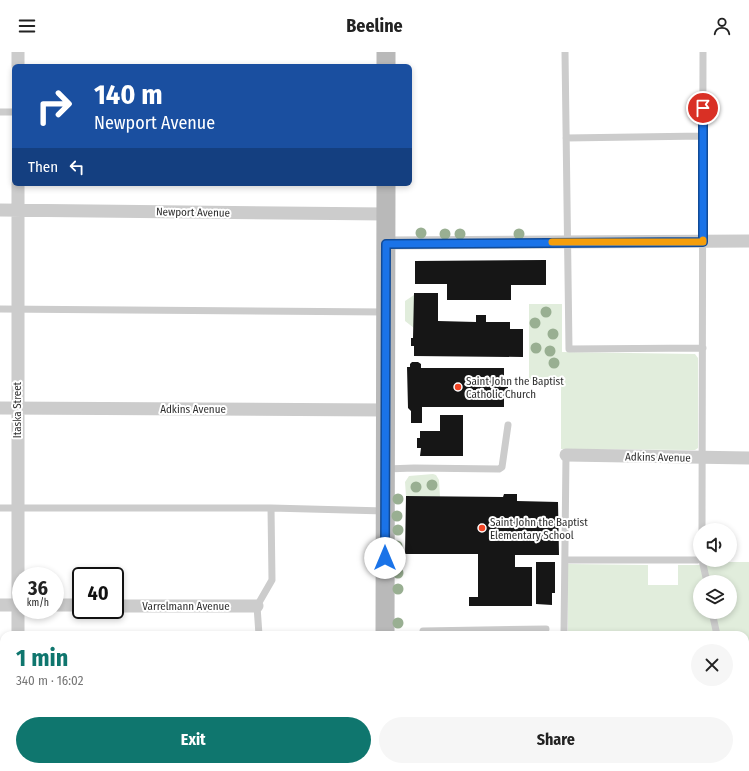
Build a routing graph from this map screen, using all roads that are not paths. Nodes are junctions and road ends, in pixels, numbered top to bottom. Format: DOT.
graph roads {
  1 [pos="18,52"];
  2 [pos="386,52"];
  3 [pos="565,52"];
  4 [pos="703,52"];
  5 [pos="18,64"];
  6 [pos="386,64"];
  7 [pos="0,112"];
  8 [pos="12,112"];
  9 [pos="703,136"];
  10 [pos="566,138"];
  11 [pos="18,186"];
  12 [pos="386,186"];
  13 [pos="0,210"];
  14 [pos="18,210"];
  15 [pos="386,214"];
  16 [pos="749,241"];
  17 [pos="567,242"];
  18 [pos="703,242"];
  19 [pos="386,244"];
  20 [pos="0,309"];
  21 [pos="17,309"];
  22 [pos="386,312"];
  23 [pos="703,348"];
  24 [pos="0,408"];
  25 [pos="17,408"];
  26 [pos="386,410"];
  27 [pos="508,425"];
  28 [pos="566,455"];
  29 [pos="703,457"];
  30 [pos="749,458"];
  31 [pos="386,469"];
  32 [pos="0,508"];
  33 [pos="17,508"];
  34 [pos="270,508"];
  35 [pos="385,511"];
  36 [pos="702,523"];
  37 [pos="565,560"];
  38 [pos="693,560"];
  39 [pos="19,567"];
  40 [pos="0,605"];
  41 [pos="12,605"];
  42 [pos="124,606"];
  43 [pos="257,606"];
  44 [pos="19,619"];
  45 [pos="714,619"];
  46 [pos="546,630"];
  47 [pos="18,631"];
  48 [pos="258,631"];
  49 [pos="385,631"];
  50 [pos="423,631"];
  51 [pos="564,631"];
  52 [pos="716,631"];
  1 -- 5 [label="street"];
  2 -- 6 [label="street"];
  3 -- 10 [label="lane"];
  4 -- 9 [label="lane"];
  7 -- 8 [label="lane"];
  9 -- 10 [label="lane"];
  9 -- 18 [label="lane"];
  10 -- 17 [label="lane"];
  11 -- 14 [label="street, Itaska Street"];
  12 -- 15 [label="street"];
  13 -- 14 [label="street, Newport Avenue"];
  14 -- 15 [label="street, Newport Avenue"];
  14 -- 21 [label="street, Itaska Street"];
  15 -- 19 [label="street"];
  16 -- 18 [label="street"];
  17 -- 18 [label="street"];
  17 -- 19 [label="street"];
  17 -- 23 [label="lane"];
  18 -- 23 [label="lane"];
  19 -- 22 [label="street"];
  20 -- 21 [label="lane"];
  21 -- 22 [label="lane"];
  21 -- 25 [label="street, Itaska Street"];
  22 -- 26 [label="street"];
  23 -- 29 [label="lane"];
  24 -- 25 [label="street, Adkins Avenue"];
  25 -- 26 [label="street, Adkins Avenue"];
  25 -- 33 [label="street, Itaska Street"];
  26 -- 31 [label="street"];
  27 -- 31 [label="lane"];
  28 -- 29 [label="street, Adkins Avenue"];
  28 -- 37 [label="lane"];
  29 -- 30 [label="street, Adkins Avenue"];
  29 -- 36 [label="lane"];
  31 -- 35 [label="street"];
  32 -- 33 [label="lane"];
  33 -- 34 [label="lane"];
  33 -- 39 [label="street, Itaska Street"];
  34 -- 35 [label="lane"];
  34 -- 43 [label="lane"];
  35 -- 49 [label="street"];
  37 -- 38 [label="lane"];
  37 -- 51 [label="lane"];
  40 -- 41 [label="street"];
  42 -- 43 [label="street, Varrelmann Avenue"];
  43 -- 48 [label="lane"];
  44 -- 47 [label="street, Itaska Street"];
  45 -- 52 [label="lane"];
  46 -- 50 [label="lane"];
}
